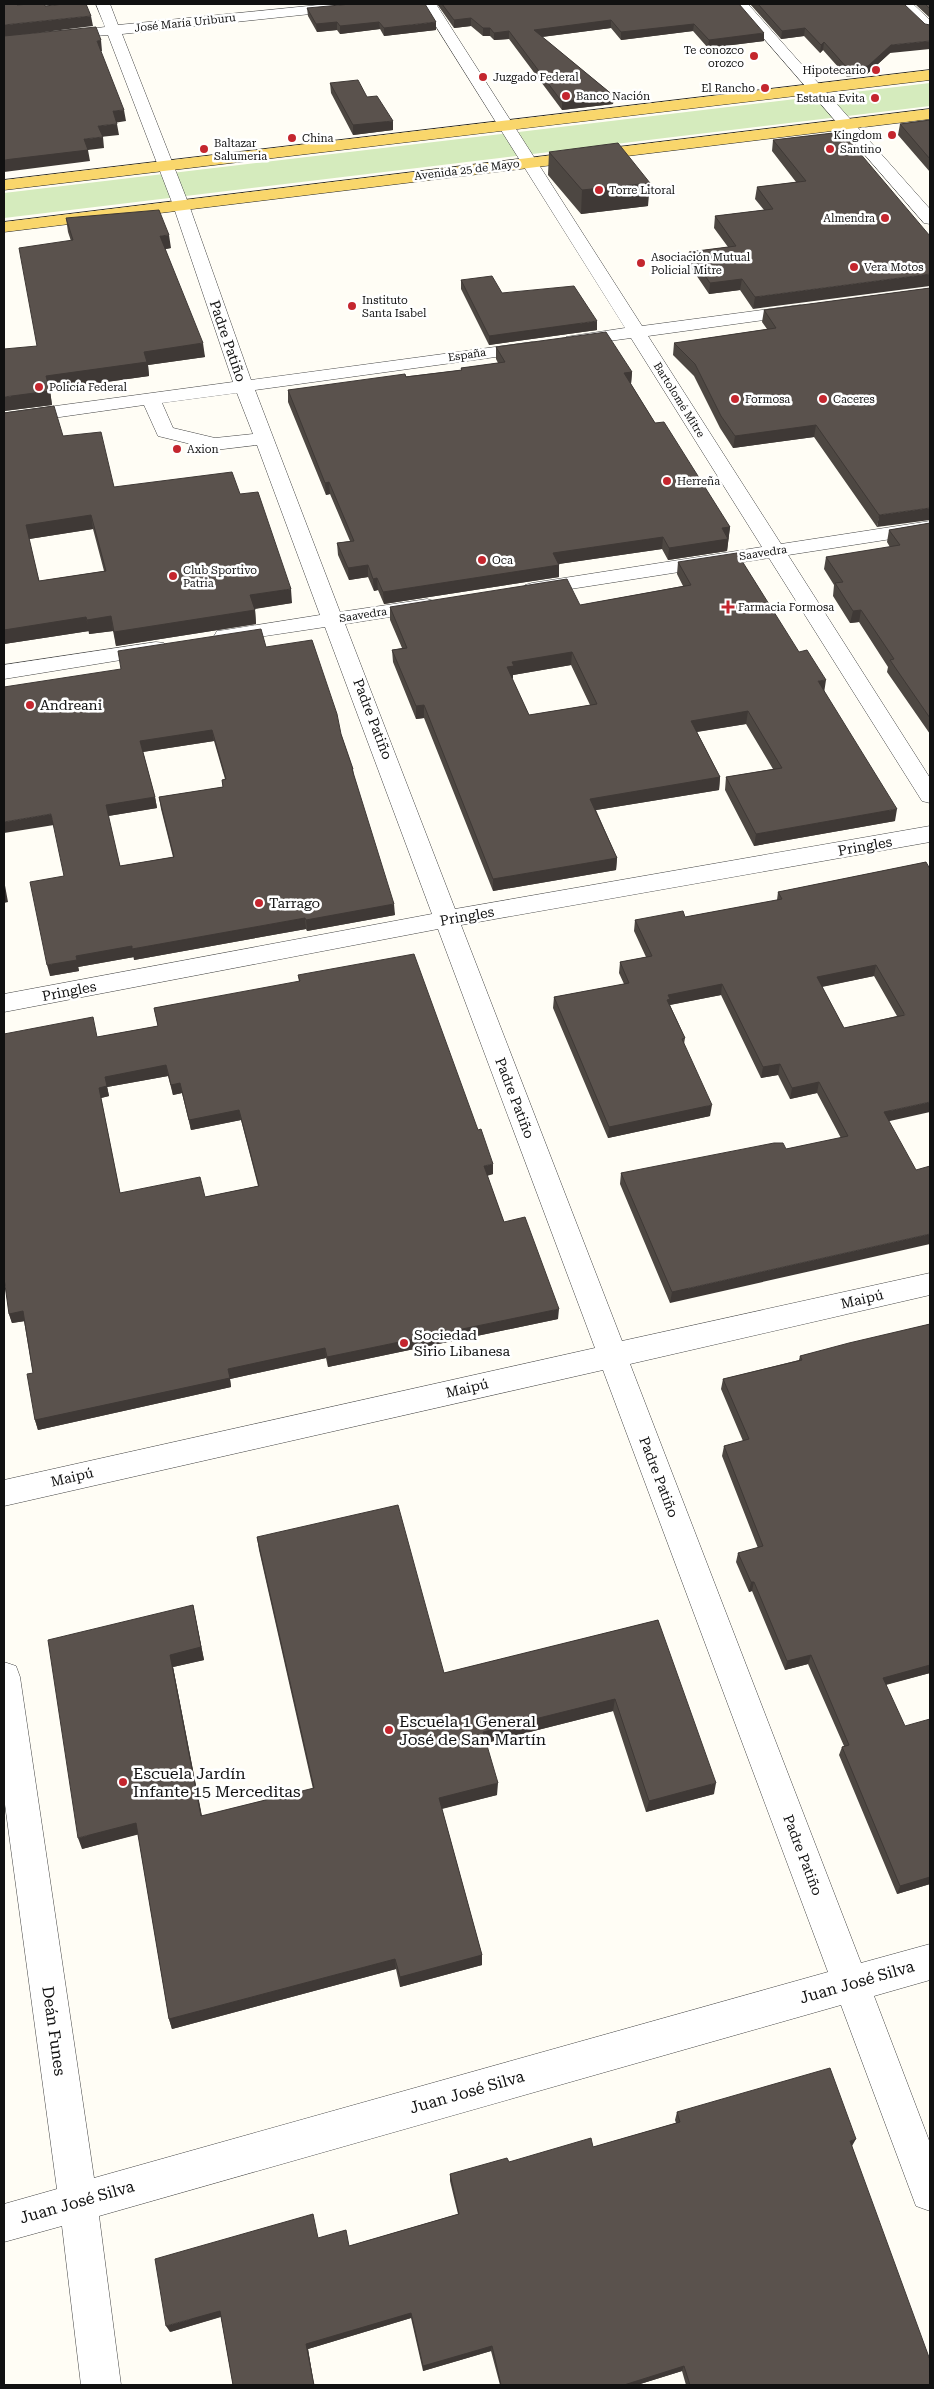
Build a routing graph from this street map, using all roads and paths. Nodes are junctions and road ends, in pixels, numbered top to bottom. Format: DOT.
graph roads {
  1 [pos="103,4"];
  2 [pos="367,4"];
  3 [pos="429,4"];
  4 [pos="741,4"];
  5 [pos="905,4"];
  6 [pos="930,28"];
  7 [pos="112,30"];
  8 [pos="83,33"];
  9 [pos="930,75"];
  10 [pos="816,89"];
  11 [pos="930,114"];
  12 [pos="846,124"];
  13 [pos="506,125"];
  14 [pos="530,163"];
  15 [pos="166,166"];
  16 [pos="4,185"];
  17 [pos="181,205"];
  18 [pos="930,219"];
  19 [pos="4,226"];
  20 [pos="813,308"];
  21 [pos="636,332"];
  22 [pos="244,386"];
  23 [pos="151,399"];
  24 [pos="4,419"];
  25 [pos="264,438"];
  26 [pos="930,527"];
  27 [pos="775,552"];
  28 [pos="511,592"];
  29 [pos="442,602"];
  30 [pos="335,619"];
  31 [pos="208,639"];
  32 [pos="179,644"];
  33 [pos="4,672"];
  34 [pos="930,796"];
  35 [pos="930,834"];
  36 [pos="448,919"];
  37 [pos="4,1003"];
  38 [pos="930,1284"];
  39 [pos="612,1355"];
  40 [pos="4,1493"];
  41 [pos="4,1677"];
  42 [pos="930,1962"];
  43 [pos="852,1984"];
  44 [pos="930,2192"];
  45 [pos="78,2202"];
  46 [pos="4,2222"];
  47 [pos="101,2385"];
  1 -- 7 [label="street, Padre Patiño"];
  2 -- 7 [label="street, José María Uriburu"];
  3 -- 13 [label="street, Bartolomé Mitre"];
  4 -- 10 [label="street"];
  5 -- 6 [label="street"];
  7 -- 8 [label="street, José María Uriburu"];
  7 -- 15 [label="street, Padre Patiño"];
  9 -- 10 [label="main road"];
  10 -- 12 [label="street"];
  10 -- 13 [label="main road"];
  11 -- 12 [label="main road, Avenida 25 de Mayo"];
  12 -- 14 [label="main road, Avenida 25 de Mayo"];
  12 -- 18 [label="street"];
  13 -- 14 [label="street, Bartolomé Mitre"];
  13 -- 15 [label="main road"];
  14 -- 17 [label="main road, Avenida 25 de Mayo"];
  14 -- 21 [label="street, Bartolomé Mitre"];
  15 -- 16 [label="main road"];
  15 -- 17 [label="street, Padre Patiño"];
  17 -- 19 [label="main road, Avenida 25 de Mayo"];
  17 -- 22 [label="street, Padre Patiño"];
  20 -- 21 [label="street, España"];
  21 -- 22 [label="street, España"];
  21 -- 27 [label="street, Bartolomé Mitre"];
  22 -- 23 [label="street, España"];
  22 -- 25 [label="street, Padre Patiño"];
  23 -- 24 [label="street, España"];
  23 -- 25 [label="street"];
  25 -- 30 [label="street, Padre Patiño"];
  26 -- 27 [label="street, Saavedra"];
  27 -- 28 [label="street, Saavedra"];
  27 -- 34 [label="street, Bartolomé Mitre"];
  29 -- 30 [label="street, Saavedra"];
  30 -- 31 [label="street, Saavedra"];
  30 -- 36 [label="street, Padre Patiño"];
  32 -- 33 [label="street"];
  35 -- 36 [label="street, Pringles"];
  36 -- 37 [label="street, Pringles"];
  36 -- 39 [label="street, Padre Patiño"];
  38 -- 39 [label="street, Maipú"];
  39 -- 40 [label="street, Maipú"];
  39 -- 43 [label="street, Padre Patiño"];
  41 -- 45 [label="street, Deán Funes"];
  42 -- 43 [label="street, Juan José Silva"];
  43 -- 44 [label="street, Padre Patiño"];
  43 -- 45 [label="street, Juan José Silva"];
  45 -- 46 [label="street, Juan José Silva"];
  45 -- 47 [label="street, Deán Funes"];
}
